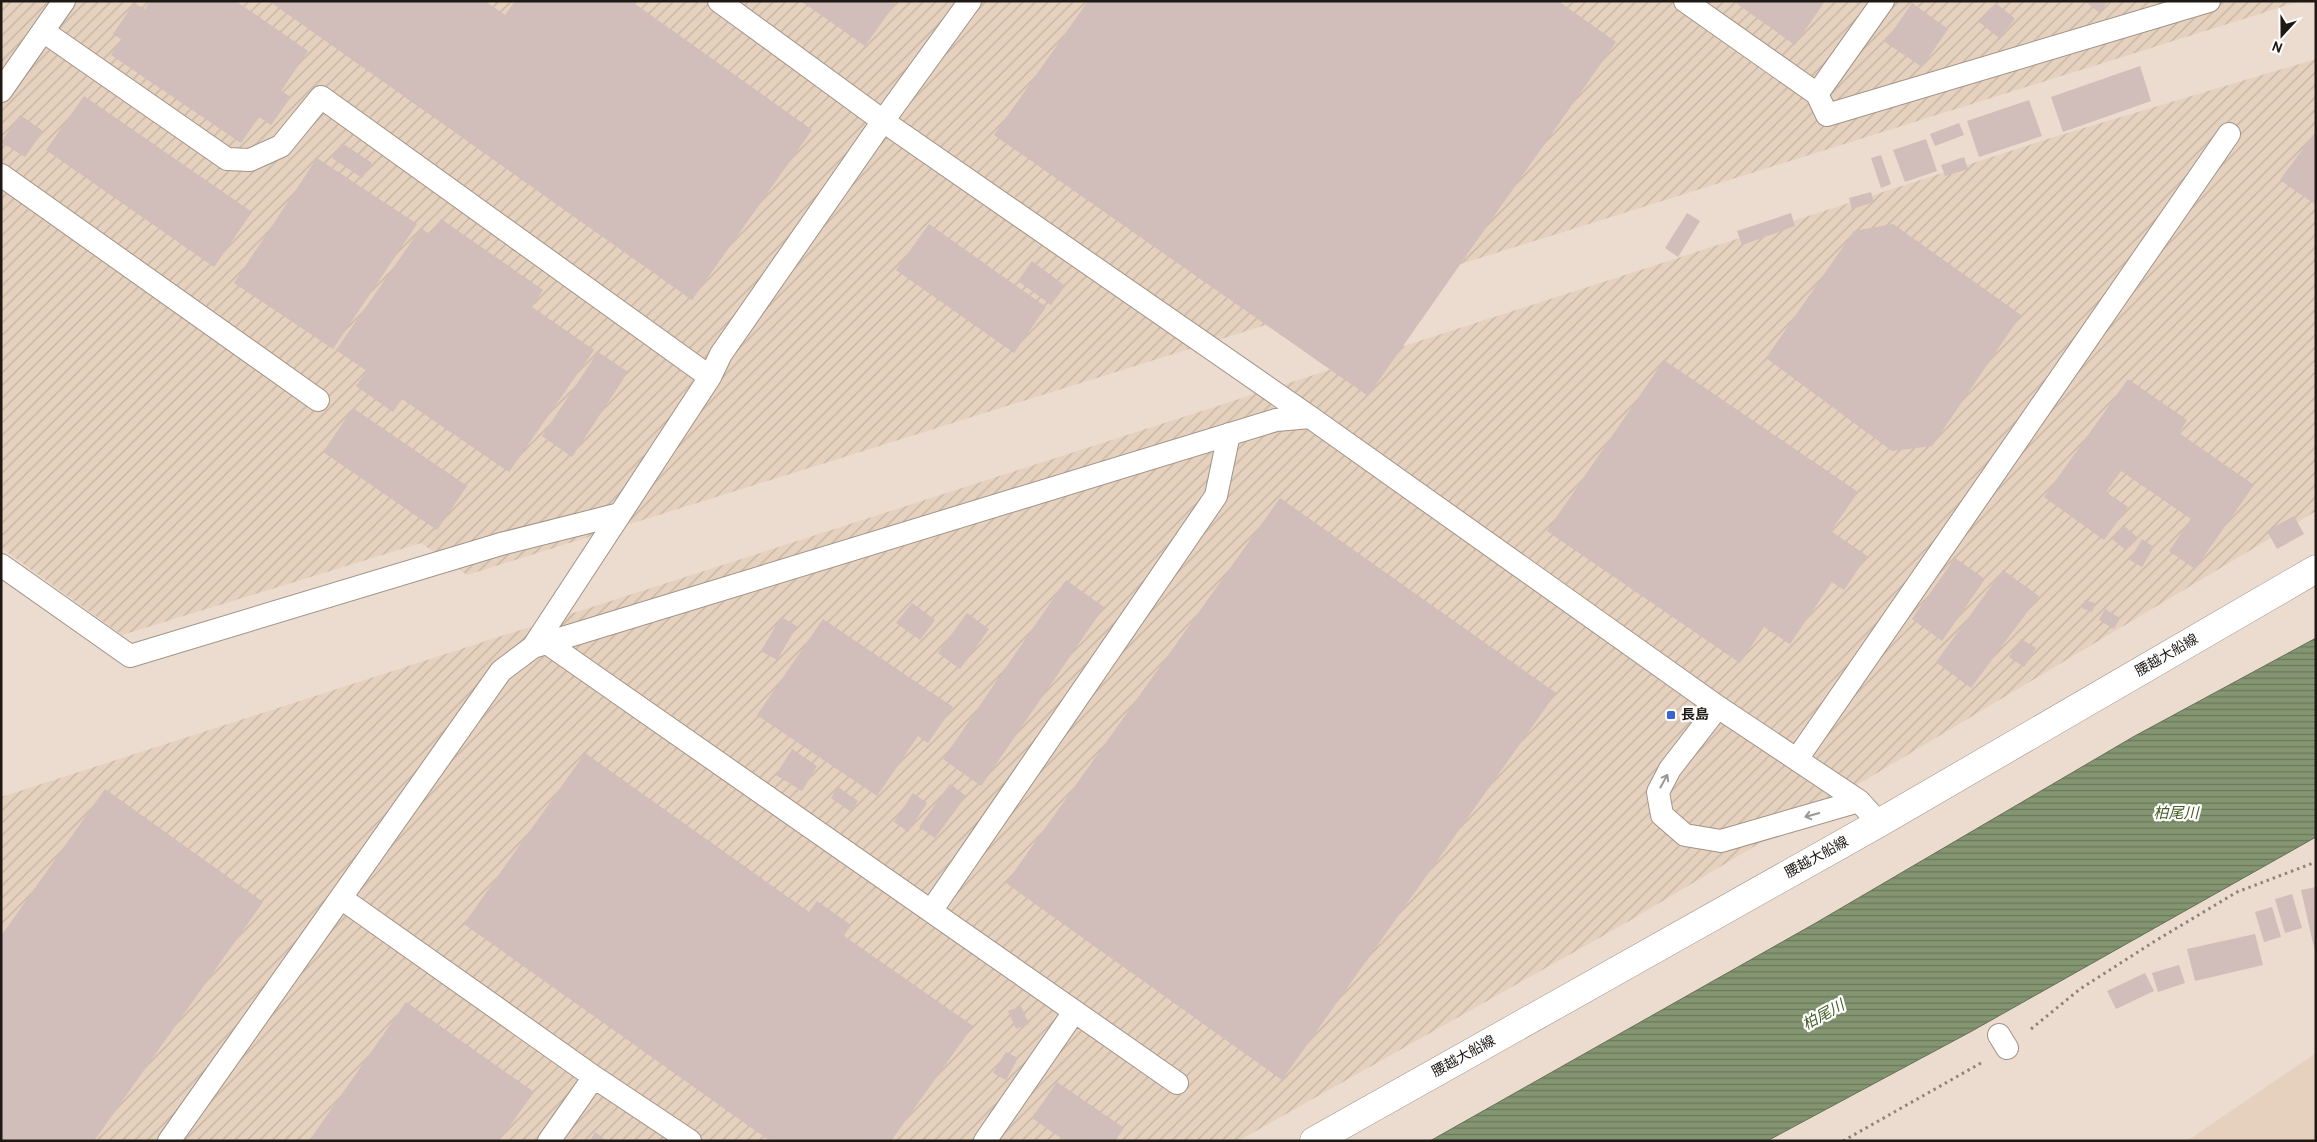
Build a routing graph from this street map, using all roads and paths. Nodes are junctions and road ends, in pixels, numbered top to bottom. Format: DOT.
graph roads {
  1 [pos="64,1"];
  2 [pos="720,1"];
  3 [pos="970,1"];
  4 [pos="1685,1"];
  5 [pos="1883,1"];
  6 [pos="2209,1"];
  7 [pos="43,31"];
  8 [pos="1,91"];
  9 [pos="1817,94"];
  10 [pos="883,121"];
  11 [pos="2230,134"];
  12 [pos="1,175"];
  13 [pos="710,377"];
  14 [pos="318,400"];
  15 [pos="1310,417"];
  16 [pos="1229,434"];
  17 [pos="620,514"];
  18 [pos="1,565"];
  19 [pos="2316,569"];
  20 [pos="540,645"];
  21 [pos="1718,707"];
  22 [pos="1797,760"];
  23 [pos="1859,801"];
  24 [pos="1879,823"];
  25 [pos="2316,862"];
  26 [pos="341,898"];
  27 [pos="931,911"];
  28 [pos="1074,1012"];
  29 [pos="594,1077"];
  30 [pos="1177,1083"];
  31 [pos="168,1141"];
  32 [pos="548,1141"];
  33 [pos="690,1141"];
  34 [pos="985,1141"];
  35 [pos="1314,1141"];
  36 [pos="1843,1141"];
  1 -- 7 [label="lane"];
  2 -- 10 [label="lane"];
  3 -- 10 [label="lane"];
  4 -- 9 [label="lane"];
  5 -- 9 [label="lane"];
  6 -- 9 [label="lane"];
  7 -- 8 [label="lane"];
  7 -- 13 [label="lane"];
  10 -- 13 [label="lane"];
  10 -- 15 [label="lane"];
  11 -- 22 [label="lane"];
  12 -- 14 [label="lane"];
  13 -- 17 [label="lane"];
  15 -- 16 [label="lane"];
  15 -- 21 [label="lane"];
  16 -- 20 [label="lane"];
  16 -- 27 [label="lane"];
  17 -- 18 [label="lane"];
  17 -- 20 [label="lane"];
  19 -- 24 [label="main road, 腰越大船線"];
  20 -- 26 [label="lane"];
  20 -- 27 [label="lane"];
  21 -- 22 [label="lane"];
  23 -- 21 [label="lane, one-way"];
  22 -- 23 [label="lane"];
  23 -- 24 [label="lane"];
  24 -- 35 [label="main road, 腰越大船線"];
  25 -- 36 [label="path"];
  26 -- 29 [label="lane"];
  26 -- 31 [label="lane"];
  27 -- 28 [label="lane"];
  28 -- 30 [label="lane"];
  28 -- 34 [label="lane"];
  29 -- 32 [label="lane"];
  29 -- 33 [label="lane"];
}
